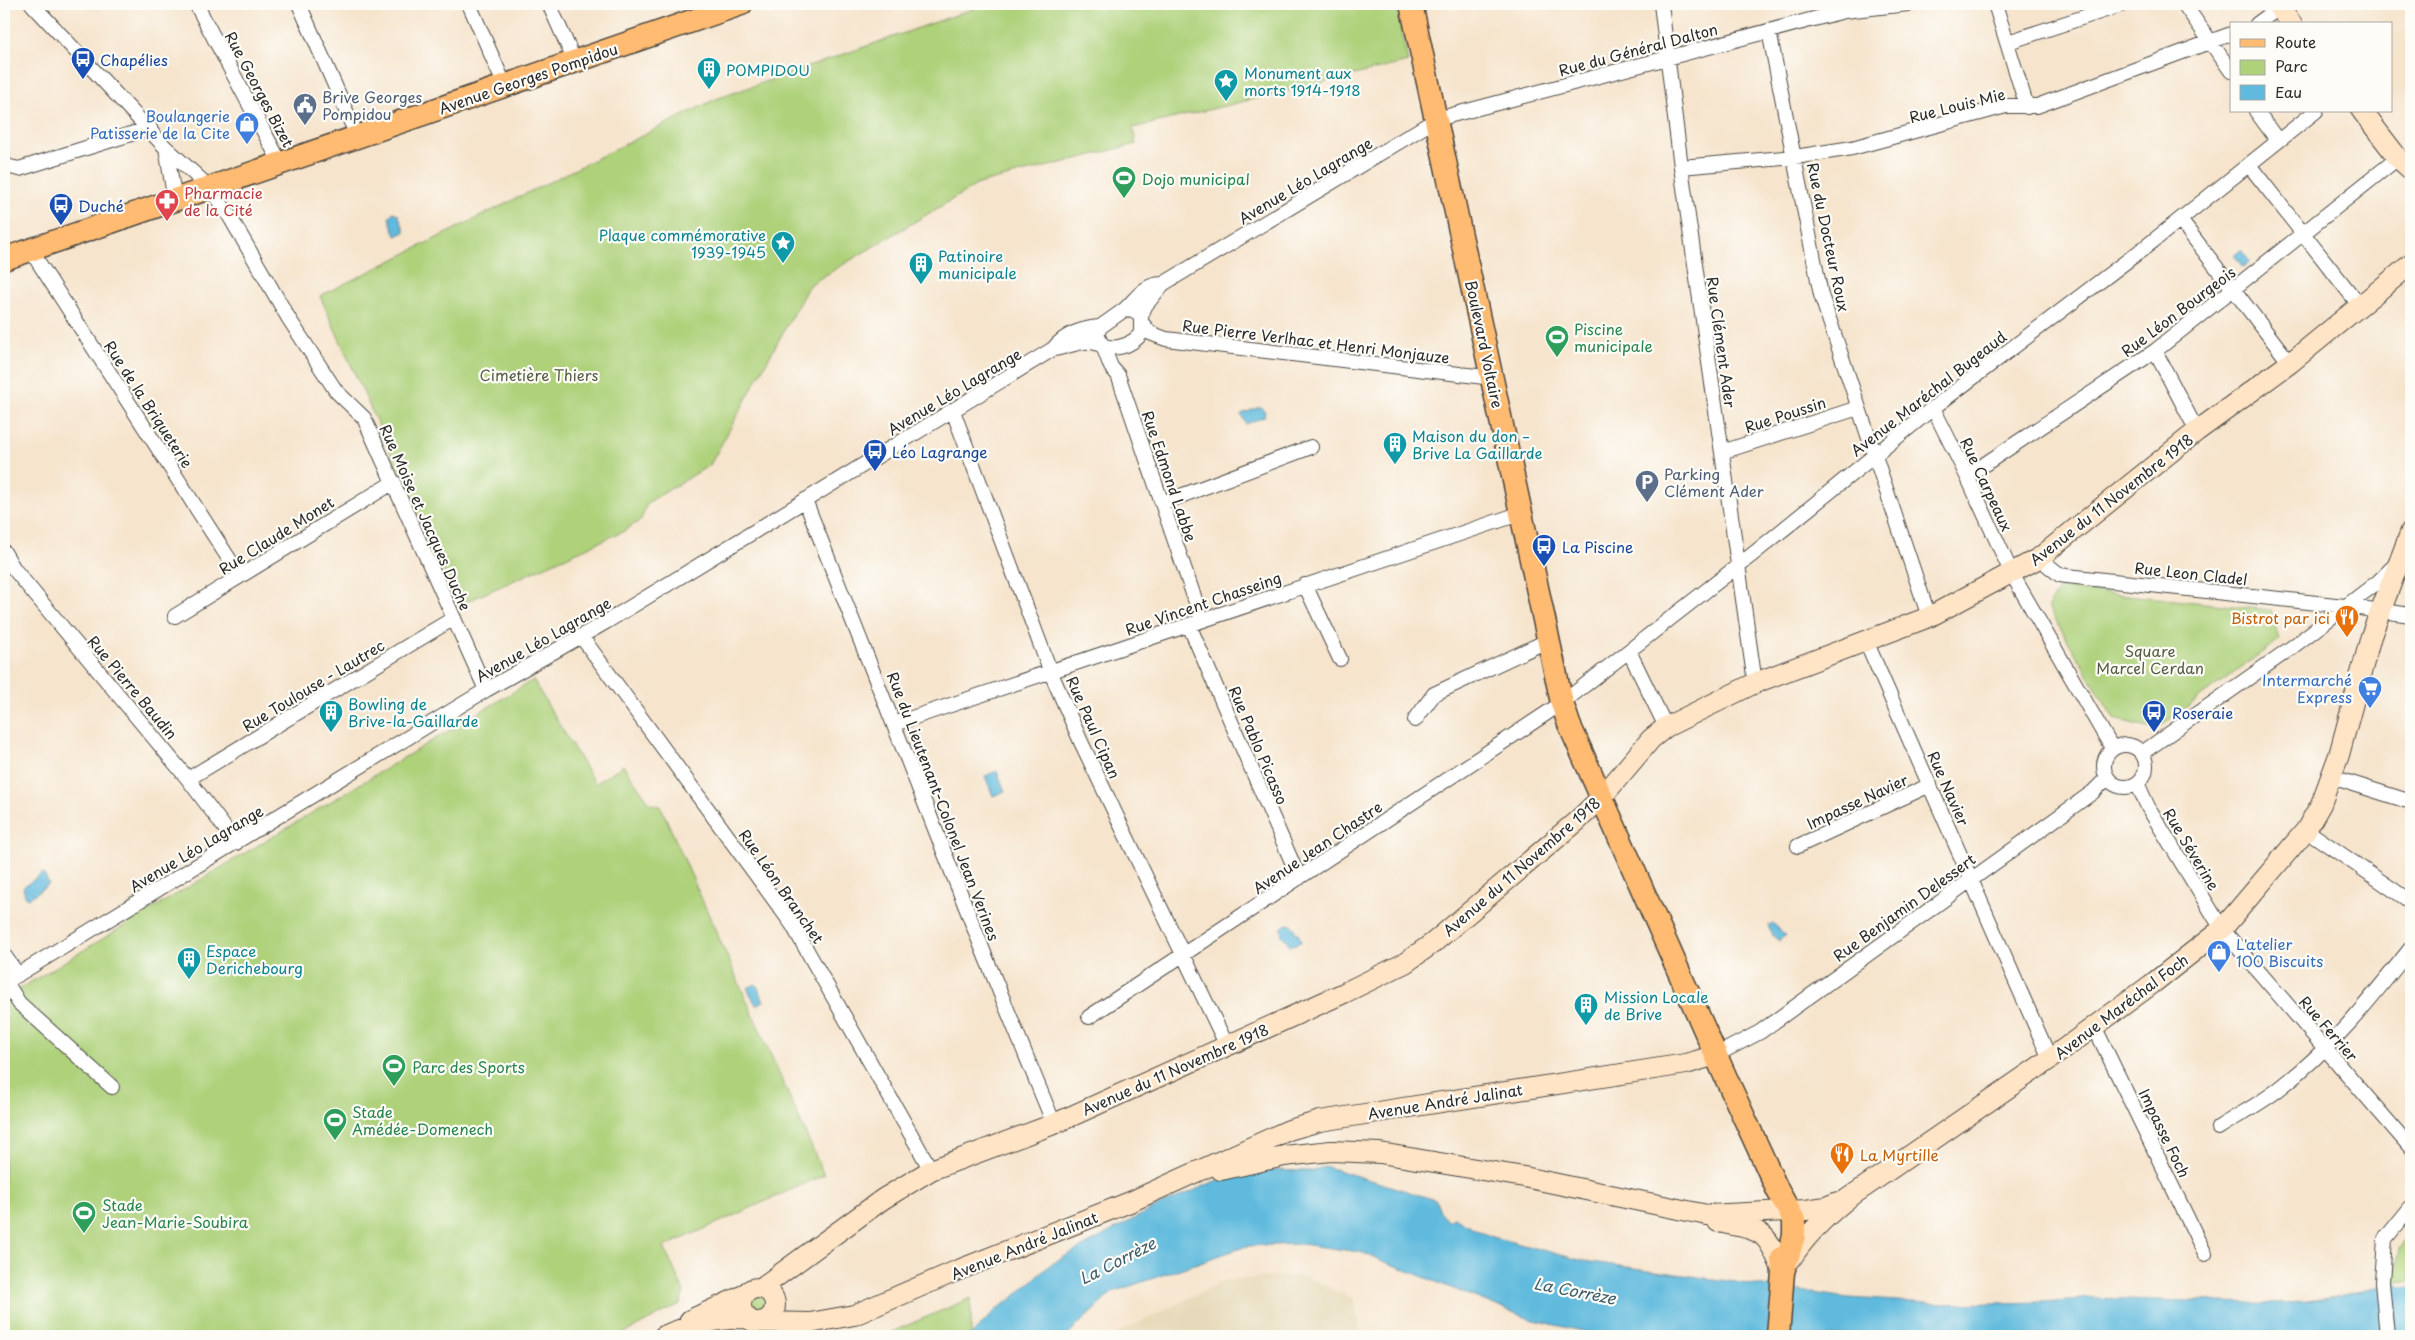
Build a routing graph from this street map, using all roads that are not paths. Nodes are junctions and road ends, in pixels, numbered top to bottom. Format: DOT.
graph roads {
  1 [pos="196,4"];
  2 [pos="299,4"];
  3 [pos="469,4"];
  4 [pos="549,4"];
  5 [pos="741,4"];
  6 [pos="1411,4"];
  7 [pos="1661,4"];
  8 [pos="1908,4"];
  9 [pos="1995,4"];
  10 [pos="2124,4"];
  11 [pos="2184,4"];
  12 [pos="2280,5"];
  13 [pos="41,6"];
  14 [pos="1879,6"];
  15 [pos="1856,7"];
  16 [pos="2259,22"];
  17 [pos="2291,22"];
  18 [pos="1769,31"];
  19 [pos="2230,34"];
  20 [pos="2008,42"];
  21 [pos="2210,42"];
  22 [pos="1667,58"];
  23 [pos="575,62"];
  24 [pos="2230,70"];
  25 [pos="506,86"];
  26 [pos="2027,107"];
  27 [pos="2257,112"];
  28 [pos="2315,112"];
  29 [pos="2363,112"];
  30 [pos="1437,119"];
  31 [pos="150,128"];
  32 [pos="358,138"];
  33 [pos="2278,141"];
  34 [pos="166,148"];
  35 [pos="1795,156"];
  36 [pos="4,162"];
  37 [pos="281,164"];
  38 [pos="2405,164"];
  39 [pos="2249,165"];
  40 [pos="1681,167"];
  41 [pos="210,188"];
  42 [pos="175,201"];
  43 [pos="2180,220"];
  44 [pos="2303,234"];
  45 [pos="33,249"];
  46 [pos="4,259"];
  47 [pos="2411,264"];
  48 [pos="1163,284"];
  49 [pos="2233,290"];
  50 [pos="2360,306"];
  51 [pos="1124,310"];
  52 [pos="1142,320"];
  53 [pos="1099,328"];
  54 [pos="1103,346"];
  55 [pos="1120,348"];
  56 [pos="1053,350"];
  57 [pos="2155,350"];
  58 [pos="2290,362"];
  59 [pos="1118,375"];
  60 [pos="1493,378"];
  61 [pos="1858,408"];
  62 [pos="1932,408"];
  63 [pos="953,411"];
  64 [pos="2197,432"];
  65 [pos="1310,447"];
  66 [pos="1722,452"];
  67 [pos="1876,456"];
  68 [pos="1967,476"];
  69 [pos="394,482"];
  70 [pos="805,500"];
  71 [pos="1162,503"];
  72 [pos="1522,513"];
  73 [pos="2411,531"];
  74 [pos="4,552"];
  75 [pos="2039,558"];
  76 [pos="2401,559"];
  77 [pos="1738,566"];
  78 [pos="2012,574"];
  79 [pos="240,576"];
  80 [pos="1305,585"];
  81 [pos="2345,606"];
  82 [pos="2380,610"];
  83 [pos="2411,615"];
  84 [pos="175,616"];
  85 [pos="1929,617"];
  86 [pos="454,618"];
  87 [pos="1195,622"];
  88 [pos="581,636"];
  89 [pos="1549,640"];
  90 [pos="1866,640"];
  91 [pos="1629,651"];
  92 [pos="1340,659"];
  93 [pos="1051,673"];
  94 [pos="1755,684"];
  95 [pos="486,690"];
  96 [pos="1562,703"];
  97 [pos="1415,720"];
  98 [pos="894,724"];
  99 [pos="1666,727"];
  100 [pos="2112,748"];
  101 [pos="2142,753"];
  102 [pos="2332,777"];
  103 [pos="2107,778"];
  104 [pos="188,779"];
  105 [pos="2137,783"];
  106 [pos="1930,785"];
  107 [pos="1602,797"];
  108 [pos="2411,802"];
  109 [pos="2306,830"];
  110 [pos="236,843"];
  111 [pos="1798,846"];
  112 [pos="1299,878"];
  113 [pos="1971,879"];
  114 [pos="2411,902"];
  115 [pos="2222,930"];
  116 [pos="2411,948"];
  117 [pos="4,955"];
  118 [pos="1183,955"];
  119 [pos="9,980"];
  120 [pos="1089,1017"];
  121 [pos="2094,1026"];
  122 [pos="1227,1046"];
  123 [pos="2326,1048"];
  124 [pos="1716,1055"];
  125 [pos="2050,1058"];
  126 [pos="112,1086"];
  127 [pos="1054,1124"];
  128 [pos="2218,1128"];
  129 [pos="2411,1148"];
  130 [pos="931,1170"];
  131 [pos="1184,1179"];
  132 [pos="1847,1199"];
  133 [pos="1782,1204"];
  134 [pos="2411,1207"];
  135 [pos="1706,1215"];
  136 [pos="2205,1254"];
  137 [pos="1783,1272"];
  138 [pos="760,1295"];
  139 [pos="864,1310"];
  140 [pos="754,1320"];
  141 [pos="673,1332"];
  142 [pos="1778,1336"];
  143 [pos="2387,1336"];
  1 -- 37 [label="street, Rue Georges Bizet"];
  2 -- 32 [label="street"];
  3 -- 25 [label="street"];
  4 -- 23 [label="street"];
  5 -- 23 [label="main road, Avenue Georges Pompidou"];
  6 -- 30 [label="main road, Boulevard Voltaire"];
  7 -- 22 [label="street, Rue Clément Ader"];
  8 -- 14 [label="street, Rue du Général Dalton"];
  9 -- 20 [label="street"];
  10 -- 20 [label="street"];
  11 -- 21 [label="street"];
  12 -- 16 [label="street"];
  12 -- 17 [label="street"];
  13 -- 31 [label="street, Rue Moise et Jacques Duche"];
  14 -- 15 [label="street, Rue du Général Dalton"];
  15 -- 18 [label="street, Rue du Général Dalton"];
  18 -- 22 [label="street, Rue du Général Dalton"];
  18 -- 35 [label="street, Rue du Docteur Roux"];
  19 -- 21 [label="street, Rue Louis Mie"];
  20 -- 26 [label="street"];
  21 -- 24 [label="street"];
  21 -- 26 [label="street, Rue Louis Mie"];
  22 -- 30 [label="street, Rue du Général Dalton"];
  22 -- 40 [label="street, Rue Clément Ader"];
  23 -- 25 [label="main road, Avenue Georges Pompidou"];
  25 -- 32 [label="main road, Avenue Georges Pompidou"];
  26 -- 35 [label="street, Rue Louis Mie"];
  27 -- 33 [label="street"];
  28 -- 33 [label="street, Avenue Maréchal Bugeaud"];
  29 -- 38 [label="street"];
  30 -- 48 [label="street, Avenue Léo Lagrange"];
  30 -- 60 [label="main road, Boulevard Voltaire"];
  31 -- 34 [label="street, Rue Moise et Jacques Duche"];
  31 -- 36 [label="street"];
  32 -- 37 [label="main road, Avenue Georges Pompidou"];
  33 -- 39 [label="street, Avenue Maréchal Bugeaud"];
  34 -- 41 [label="street, Rue Moise et Jacques Duche"];
  34 -- 42 [label="street"];
  35 -- 40 [label="street, Rue Louis Mie"];
  35 -- 61 [label="street, Rue du Docteur Roux"];
  37 -- 41 [label="main road, Avenue Georges Pompidou"];
  38 -- 44 [label="street, Rue Léon Bourgeois"];
  39 -- 43 [label="street, Avenue Maréchal Bugeaud"];
  39 -- 44 [label="street"];
  40 -- 66 [label="street, Rue Clément Ader"];
  41 -- 42 [label="main road, Avenue Georges Pompidou"];
  41 -- 69 [label="street, Rue Moise et Jacques Duche"];
  42 -- 45 [label="main road, Avenue Georges Pompidou"];
  43 -- 49 [label="street"];
  43 -- 62 [label="street, Avenue Maréchal Bugeaud"];
  44 -- 49 [label="street, Rue Léon Bourgeois"];
  44 -- 50 [label="street"];
  45 -- 46 [label="main road, Avenue Georges Pompidou"];
  45 -- 79 [label="street, Rue de la Briqueterie"];
  47 -- 50 [label="street, Avenue du 11 Novembre 1918"];
  48 -- 51 [label="street, Avenue Léo Lagrange"];
  48 -- 52 [label="street, Avenue Léo Lagrange"];
  49 -- 57 [label="street, Rue Léon Bourgeois"];
  49 -- 58 [label="street"];
  50 -- 58 [label="street, Avenue du 11 Novembre 1918"];
  51 -- 52 [label="street"];
  51 -- 53 [label="street"];
  52 -- 55 [label="street"];
  52 -- 60 [label="street, Rue Pierre Verlhac et Henri Monjauze"];
  53 -- 54 [label="street"];
  53 -- 56 [label="street"];
  54 -- 55 [label="street"];
  54 -- 56 [label="street, Avenue Léo Lagrange"];
  54 -- 59 [label="street, Rue Edmond Labbe"];
  55 -- 59 [label="street"];
  56 -- 63 [label="street, Avenue Léo Lagrange"];
  57 -- 64 [label="street"];
  57 -- 68 [label="street, Rue Léon Bourgeois"];
  58 -- 64 [label="street, Avenue du 11 Novembre 1918"];
  59 -- 71 [label="street, Rue Edmond Labbe"];
  60 -- 72 [label="main road, Boulevard Voltaire"];
  61 -- 66 [label="street, Rue Poussin"];
  61 -- 67 [label="street, Rue du Docteur Roux"];
  62 -- 67 [label="street, Avenue Maréchal Bugeaud"];
  62 -- 68 [label="street, Rue Carpeaux"];
  63 -- 70 [label="street, Avenue Léo Lagrange"];
  63 -- 93 [label="street, Rue Paul Cipan"];
  64 -- 75 [label="street, Avenue du 11 Novembre 1918"];
  65 -- 71 [label="street"];
  66 -- 77 [label="street, Rue Clément Ader"];
  67 -- 77 [label="street, Avenue Maréchal Bugeaud"];
  67 -- 85 [label="street, Rue du Docteur Roux"];
  68 -- 78 [label="street, Rue Carpeaux"];
  69 -- 79 [label="street, Rue Claude Monet"];
  69 -- 86 [label="street, Rue Moise et Jacques Duche"];
  70 -- 88 [label="street, Avenue Léo Lagrange"];
  70 -- 98 [label="street, Rue du Lieutenant-Colonel Jean Verines"];
  71 -- 87 [label="street, Rue Edmond Labbe"];
  72 -- 80 [label="street, Rue Vincent Chasseing"];
  72 -- 89 [label="main road, Boulevard Voltaire"];
  73 -- 76 [label="street, Avenue Maréchal Foch"];
  74 -- 104 [label="street, Rue Pierre Baudin"];
  75 -- 78 [label="street, Avenue du 11 Novembre 1918"];
  75 -- 81 [label="street, Rue Leon Cladel"];
  76 -- 81 [label="street, Avenue Maréchal Foch"];
  76 -- 82 [label="street, Avenue Maréchal Foch"];
  77 -- 91 [label="street, Avenue Maréchal Bugeaud"];
  77 -- 94 [label="street, Rue Clément Ader"];
  78 -- 85 [label="street, Avenue du 11 Novembre 1918"];
  78 -- 100 [label="street"];
  79 -- 84 [label="street, Rue Claude Monet"];
  80 -- 87 [label="street, Rue Vincent Chasseing"];
  80 -- 92 [label="street"];
  81 -- 82 [label="street, Rue Leon Cladel"];
  81 -- 101 [label="street"];
  82 -- 83 [label="street, Rue Leon Cladel"];
  82 -- 102 [label="street, Avenue Maréchal Foch"];
  85 -- 90 [label="street, Avenue du 11 Novembre 1918"];
  86 -- 95 [label="street, Rue Moise et Jacques Duche"];
  86 -- 104 [label="street, Rue Toulouse - Lautrec"];
  87 -- 93 [label="street, Rue Vincent Chasseing"];
  87 -- 112 [label="street, Rue Pablo Picasso"];
  88 -- 95 [label="street, Avenue Léo Lagrange"];
  88 -- 130 [label="street, Rue Léon Branchet"];
  89 -- 96 [label="main road, Boulevard Voltaire"];
  89 -- 97 [label="street"];
  90 -- 94 [label="street, Avenue du 11 Novembre 1918"];
  90 -- 106 [label="street, Rue Navier"];
  91 -- 96 [label="street, Avenue Maréchal Bugeaud"];
  91 -- 99 [label="street"];
  93 -- 98 [label="street, Rue Vincent Chasseing"];
  93 -- 118 [label="street, Rue Paul Cipan"];
  94 -- 99 [label="street, Avenue du 11 Novembre 1918"];
  95 -- 110 [label="street, Avenue Léo Lagrange"];
  96 -- 107 [label="main road, Boulevard Voltaire"];
  96 -- 112 [label="street, Avenue Jean Chastre"];
  98 -- 127 [label="street, Rue du Lieutenant-Colonel Jean Verines"];
  99 -- 107 [label="street, Avenue du 11 Novembre 1918"];
  100 -- 101 [label="street"];
  100 -- 103 [label="street"];
  101 -- 105 [label="street"];
  102 -- 108 [label="street"];
  102 -- 109 [label="street, Avenue Maréchal Foch"];
  103 -- 105 [label="street"];
  103 -- 113 [label="street, Rue Benjamin Delessert"];
  104 -- 110 [label="street, Rue Pierre Baudin"];
  105 -- 115 [label="street, Rue Séverine"];
  106 -- 111 [label="street, Impasse Navier"];
  106 -- 113 [label="street, Rue Navier"];
  107 -- 122 [label="street, Avenue du 11 Novembre 1918"];
  107 -- 124 [label="main road, Boulevard Voltaire"];
  109 -- 114 [label="street"];
  109 -- 115 [label="street, Avenue Maréchal Foch"];
  110 -- 119 [label="street, Avenue Léo Lagrange"];
  112 -- 118 [label="street, Avenue Jean Chastre"];
  113 -- 124 [label="street, Rue Benjamin Delessert"];
  113 -- 125 [label="street, Rue Navier"];
  115 -- 121 [label="street, Avenue Maréchal Foch"];
  115 -- 123 [label="street, Rue Ferrier"];
  116 -- 123 [label="street"];
  117 -- 119 [label="street"];
  118 -- 120 [label="street, Avenue Jean Chastre"];
  118 -- 122 [label="street, Rue Paul Cipan"];
  119 -- 126 [label="street"];
  121 -- 125 [label="street, Avenue Maréchal Foch"];
  121 -- 136 [label="street, Impasse Foch"];
  122 -- 127 [label="street, Avenue du 11 Novembre 1918"];
  123 -- 128 [label="street"];
  123 -- 129 [label="street, Rue Ferrier"];
  124 -- 131 [label="street, Avenue André Jalinat"];
  124 -- 133 [label="main road, Boulevard Voltaire"];
  125 -- 132 [label="street, Avenue Maréchal Foch"];
  127 -- 130 [label="street, Avenue du 11 Novembre 1918"];
  130 -- 138 [label="street, Avenue du 11 Novembre 1918"];
  131 -- 135 [label="street, Avenue André Jalinat"];
  131 -- 139 [label="street, Avenue André Jalinat"];
  132 -- 133 [label="street, Avenue Maréchal Foch"];
  132 -- 137 [label="street, Avenue Maréchal Foch"];
  133 -- 135 [label="street, Avenue André Jalinat"];
  133 -- 137 [label="main road, Boulevard Voltaire"];
  134 -- 143 [label="street"];
  135 -- 137 [label="street, Avenue André Jalinat"];
  137 -- 142 [label="main road, Boulevard Voltaire"];
  138 -- 139 [label="street, Avenue André Jalinat"];
  138 -- 140 [label="street"];
  138 -- 140 [label="street"];
  138 -- 141 [label="street"];
  139 -- 140 [label="street, Avenue André Jalinat"];
  140 -- 141 [label="street, Avenue André Jalinat"];
}
